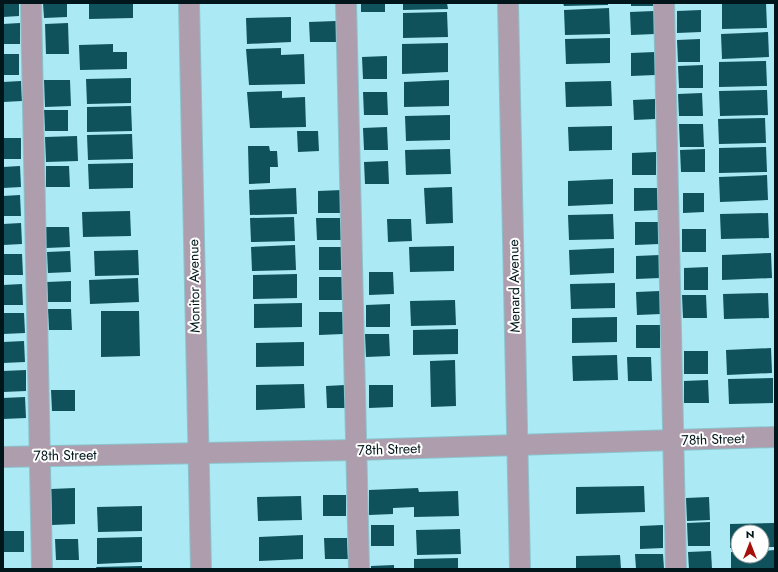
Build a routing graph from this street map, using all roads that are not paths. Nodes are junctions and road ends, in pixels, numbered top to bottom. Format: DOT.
graph roads {
  1 [pos="31,3"];
  2 [pos="189,3"];
  3 [pos="346,3"];
  4 [pos="508,3"];
  5 [pos="664,3"];
  6 [pos="775,437"];
  7 [pos="674,440"];
  8 [pos="517,444"];
  9 [pos="356,450"];
  10 [pos="198,452"];
  11 [pos="39,456"];
  12 [pos="3,457"];
  13 [pos="42,569"];
  14 [pos="201,569"];
  15 [pos="359,569"];
  16 [pos="520,569"];
  17 [pos="676,569"];
  1 -- 11 [label="street"];
  2 -- 10 [label="street, Monitor Avenue"];
  3 -- 9 [label="street"];
  4 -- 8 [label="street, Menard Avenue"];
  5 -- 7 [label="street"];
  6 -- 7 [label="street, 78th Street"];
  7 -- 8 [label="street, 78th Street"];
  7 -- 17 [label="street"];
  8 -- 9 [label="street, 78th Street"];
  8 -- 16 [label="street, Menard Avenue"];
  9 -- 10 [label="street, 78th Street"];
  9 -- 15 [label="street"];
  10 -- 11 [label="street, 78th Street"];
  10 -- 14 [label="street, Monitor Avenue"];
  11 -- 12 [label="street, 78th Street"];
  11 -- 13 [label="street"];
}
